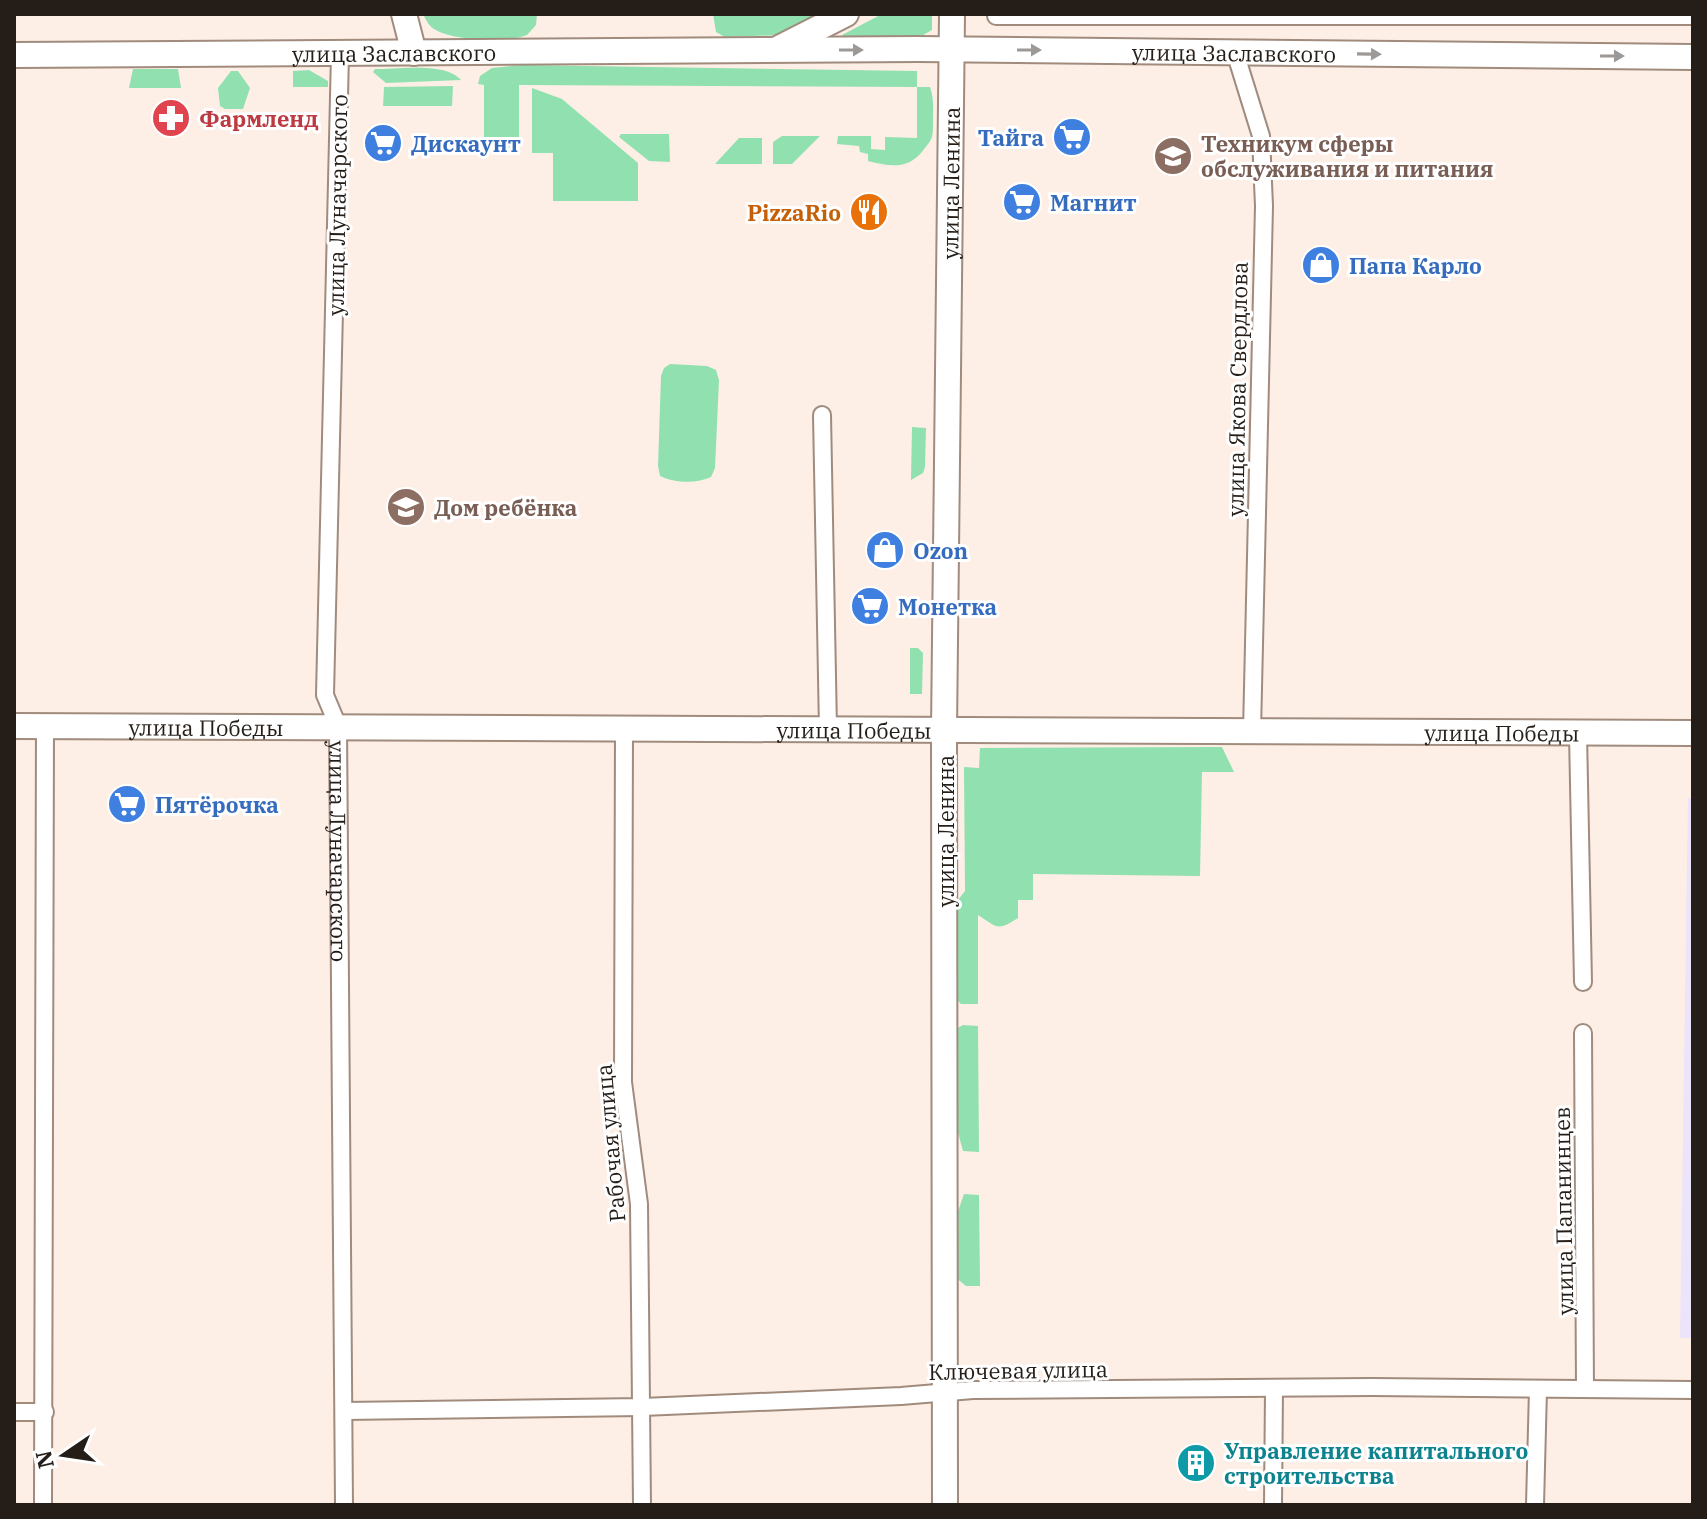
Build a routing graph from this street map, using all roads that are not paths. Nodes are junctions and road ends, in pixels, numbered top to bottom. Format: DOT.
graph roads {
  1 [pos="404,14"];
  2 [pos="846,14"];
  3 [pos="952,14"];
  4 [pos="996,16"];
  5 [pos="1693,16"];
  6 [pos="773,50"];
  7 [pos="951,50"];
  8 [pos="1235,52"];
  9 [pos="414,53"];
  10 [pos="340,54"];
  11 [pos="14,55"];
  12 [pos="1693,57"];
  13 [pos="822,415"];
  14 [pos="14,726"];
  15 [pos="45,726"];
  16 [pos="338,726"];
  17 [pos="624,729"];
  18 [pos="828,729"];
  19 [pos="944,730"];
  20 [pos="1252,732"];
  21 [pos="1693,733"];
  22 [pos="1578,734"];
  23 [pos="1583,982"];
  24 [pos="1583,1033"];
  25 [pos="1274,1389"];
  26 [pos="1538,1389"];
  27 [pos="1585,1389"];
  28 [pos="1693,1390"];
  29 [pos="946,1392"];
  30 [pos="643,1407"];
  31 [pos="344,1411"];
  32 [pos="14,1412"];
  33 [pos="45,1412"];
  34 [pos="43,1505"];
  35 [pos="344,1505"];
  36 [pos="642,1505"];
  37 [pos="945,1505"];
  38 [pos="1273,1505"];
  39 [pos="1535,1505"];
  1 -- 9 [label="main road"];
  2 -- 6 [label="main road, улица Заславского"];
  3 -- 7 [label="main road, улица Ленина"];
  4 -- 5 [label="street, улица Заславского"];
  6 -- 7 [label="main road, улица Заславского, one-way"];
  6 -- 9 [label="main road, улица Заславского"];
  7 -- 8 [label="main road, улица Заславского, one-way"];
  7 -- 19 [label="main road, улица Ленина"];
  8 -- 12 [label="main road, улица Заславского, one-way"];
  8 -- 20 [label="street, улица Якова Свердлова"];
  9 -- 10 [label="main road, улица Заславского"];
  10 -- 11 [label="main road, улица Заславского"];
  10 -- 16 [label="street, улица Луначарского"];
  13 -- 18 [label="street"];
  14 -- 15 [label="main road, улица Победы"];
  15 -- 16 [label="main road, улица Победы"];
  15 -- 33 [label="street"];
  16 -- 17 [label="main road, улица Победы"];
  16 -- 31 [label="street, улица Луначарского"];
  17 -- 18 [label="main road, улица Победы"];
  17 -- 30 [label="street, Рабочая улица"];
  18 -- 19 [label="main road, улица Победы"];
  19 -- 20 [label="main road, улица Победы"];
  19 -- 29 [label="main road, улица Ленина"];
  20 -- 22 [label="main road, улица Победы"];
  21 -- 22 [label="main road, улица Победы"];
  22 -- 23 [label="street"];
  24 -- 27 [label="street, улица Папанинцев"];
  25 -- 26 [label="street, Ключевая улица"];
  25 -- 29 [label="street, Ключевая улица"];
  25 -- 38 [label="street"];
  26 -- 27 [label="street, Ключевая улица"];
  26 -- 39 [label="street"];
  27 -- 28 [label="street, Ключевая улица"];
  29 -- 30 [label="street, Ключевая улица"];
  29 -- 37 [label="main road, улица Ленина"];
  30 -- 31 [label="street, Ключевая улица"];
  30 -- 36 [label="street, Рабочая улица"];
  31 -- 35 [label="street, улица Луначарского"];
  32 -- 33 [label="street"];
  33 -- 34 [label="street"];
}
